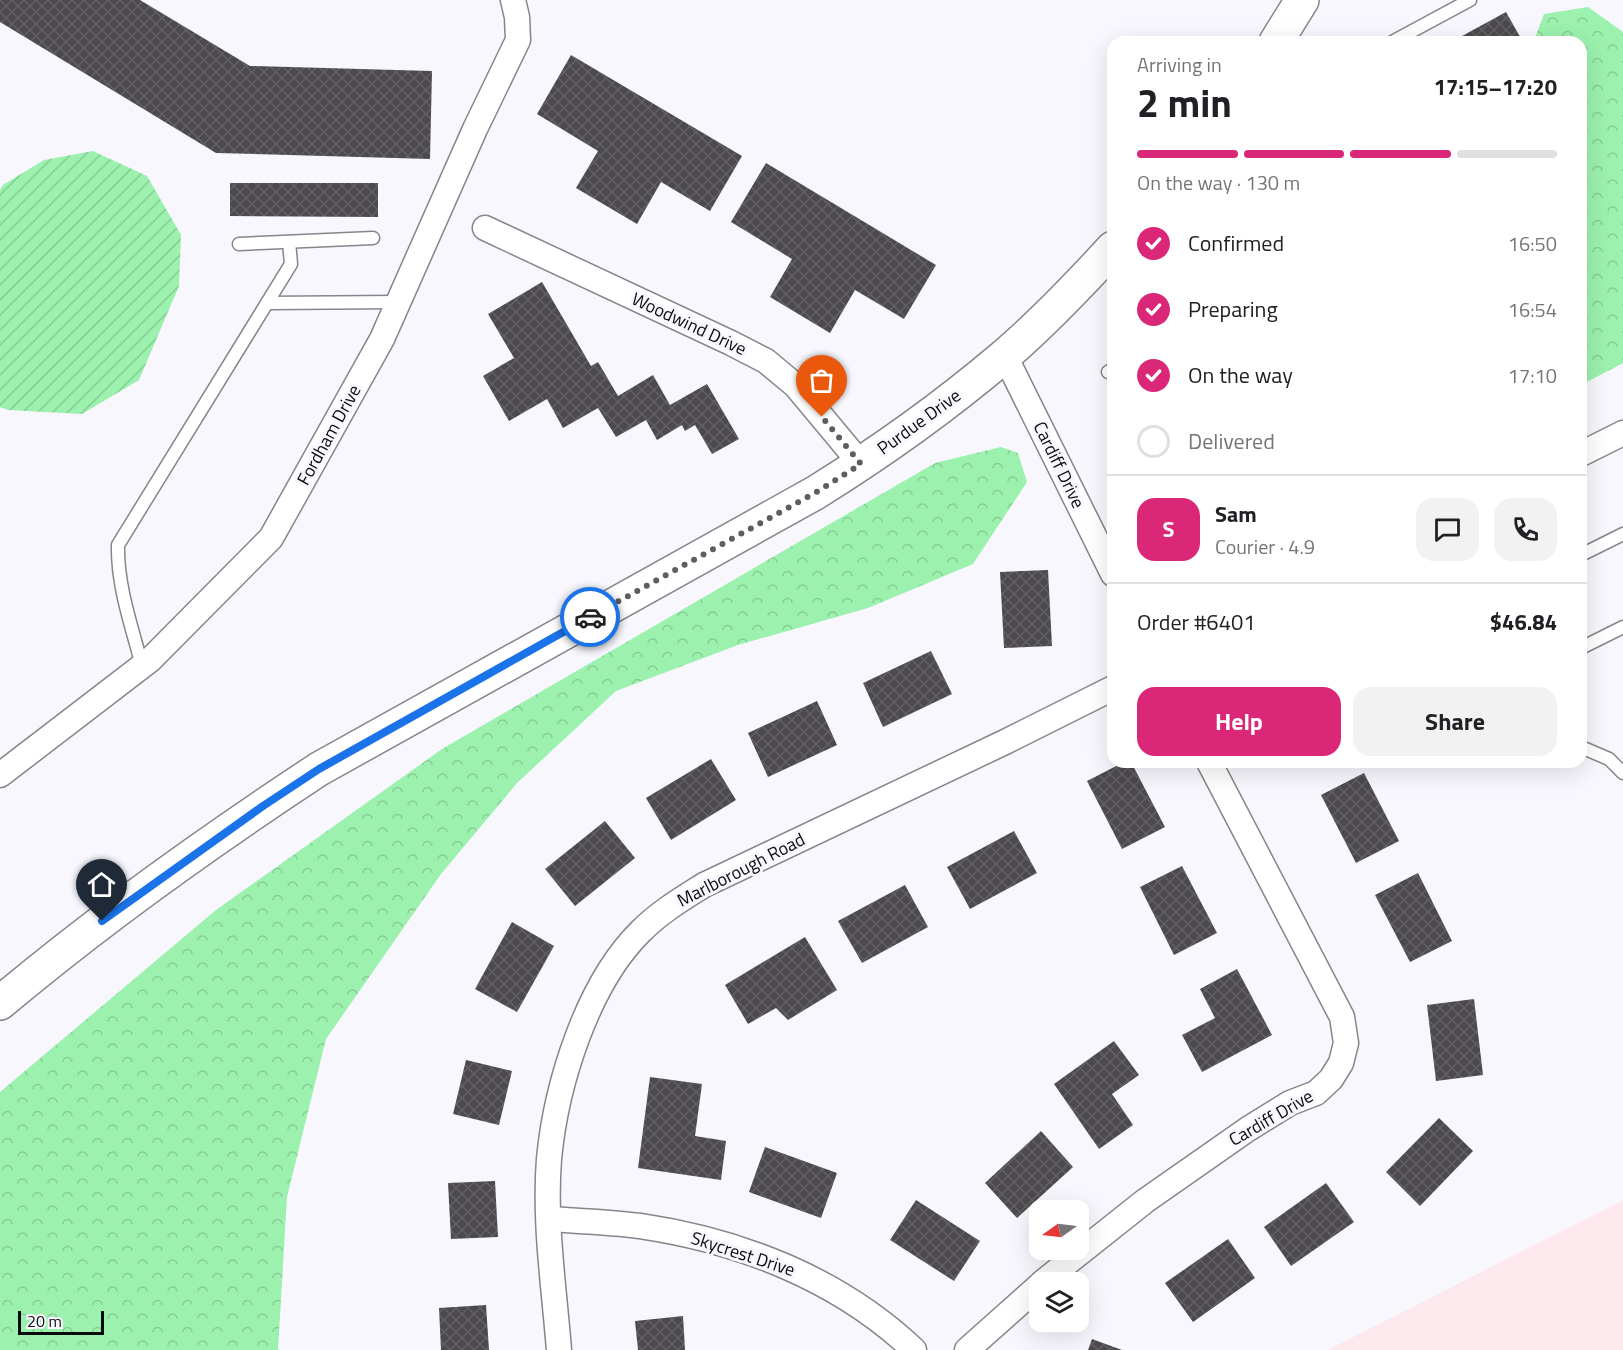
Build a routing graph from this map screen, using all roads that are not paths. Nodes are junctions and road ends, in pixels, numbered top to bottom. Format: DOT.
graph roads {
  1 [pos="513,0"];
  2 [pos="1302,0"];
  3 [pos="1470,0"];
  4 [pos="1280,36"];
  5 [pos="1403,36"];
  6 [pos="484,228"];
  7 [pos="373,238"];
  8 [pos="288,242"];
  9 [pos="239,244"];
  10 [pos="1107,254"];
  11 [pos="398,302"];
  12 [pos="267,303"];
  13 [pos="1005,356"];
  14 [pos="1623,433"];
  15 [pos="1587,451"];
  16 [pos="861,464"];
  17 [pos="1623,534"];
  18 [pos="1587,552"];
  19 [pos="1107,562"];
  20 [pos="1623,627"];
  21 [pos="1587,645"];
  22 [pos="142,666"];
  23 [pos="1107,691"];
  24 [pos="1587,750"];
  25 [pos="1212,768"];
  26 [pos="1623,773"];
  27 [pos="0,775"];
  28 [pos="0,1003"];
  29 [pos="549,1219"];
  30 [pos="1056,1272"];
  31 [pos="1029,1295"];
  32 [pos="559,1350"];
  33 [pos="914,1350"];
  34 [pos="967,1350"];
  1 -- 11 [label="street, Fordham Drive"];
  2 -- 4 [label="street"];
  3 -- 5 [label="lane"];
  6 -- 16 [label="street, Woodwind Drive"];
  7 -- 8 [label="lane"];
  8 -- 9 [label="lane"];
  8 -- 12 [label="lane"];
  10 -- 13 [label="street, Purdue Drive"];
  11 -- 12 [label="lane"];
  11 -- 22 [label="street, Fordham Drive"];
  12 -- 22 [label="lane"];
  13 -- 16 [label="street, Purdue Drive"];
  13 -- 19 [label="street, Cardiff Drive"];
  14 -- 15 [label="street"];
  16 -- 28 [label="street, Purdue Drive"];
  17 -- 18 [label="lane"];
  20 -- 21 [label="lane"];
  22 -- 27 [label="street, Fordham Drive"];
  23 -- 29 [label="street, Marlborough Road"];
  24 -- 26 [label="lane"];
  25 -- 30 [label="street, Cardiff Drive"];
  29 -- 32 [label="street, Marlborough Road"];
  29 -- 33 [label="street, Skycrest Drive"];
  31 -- 34 [label="street, Cardiff Drive"];
}
